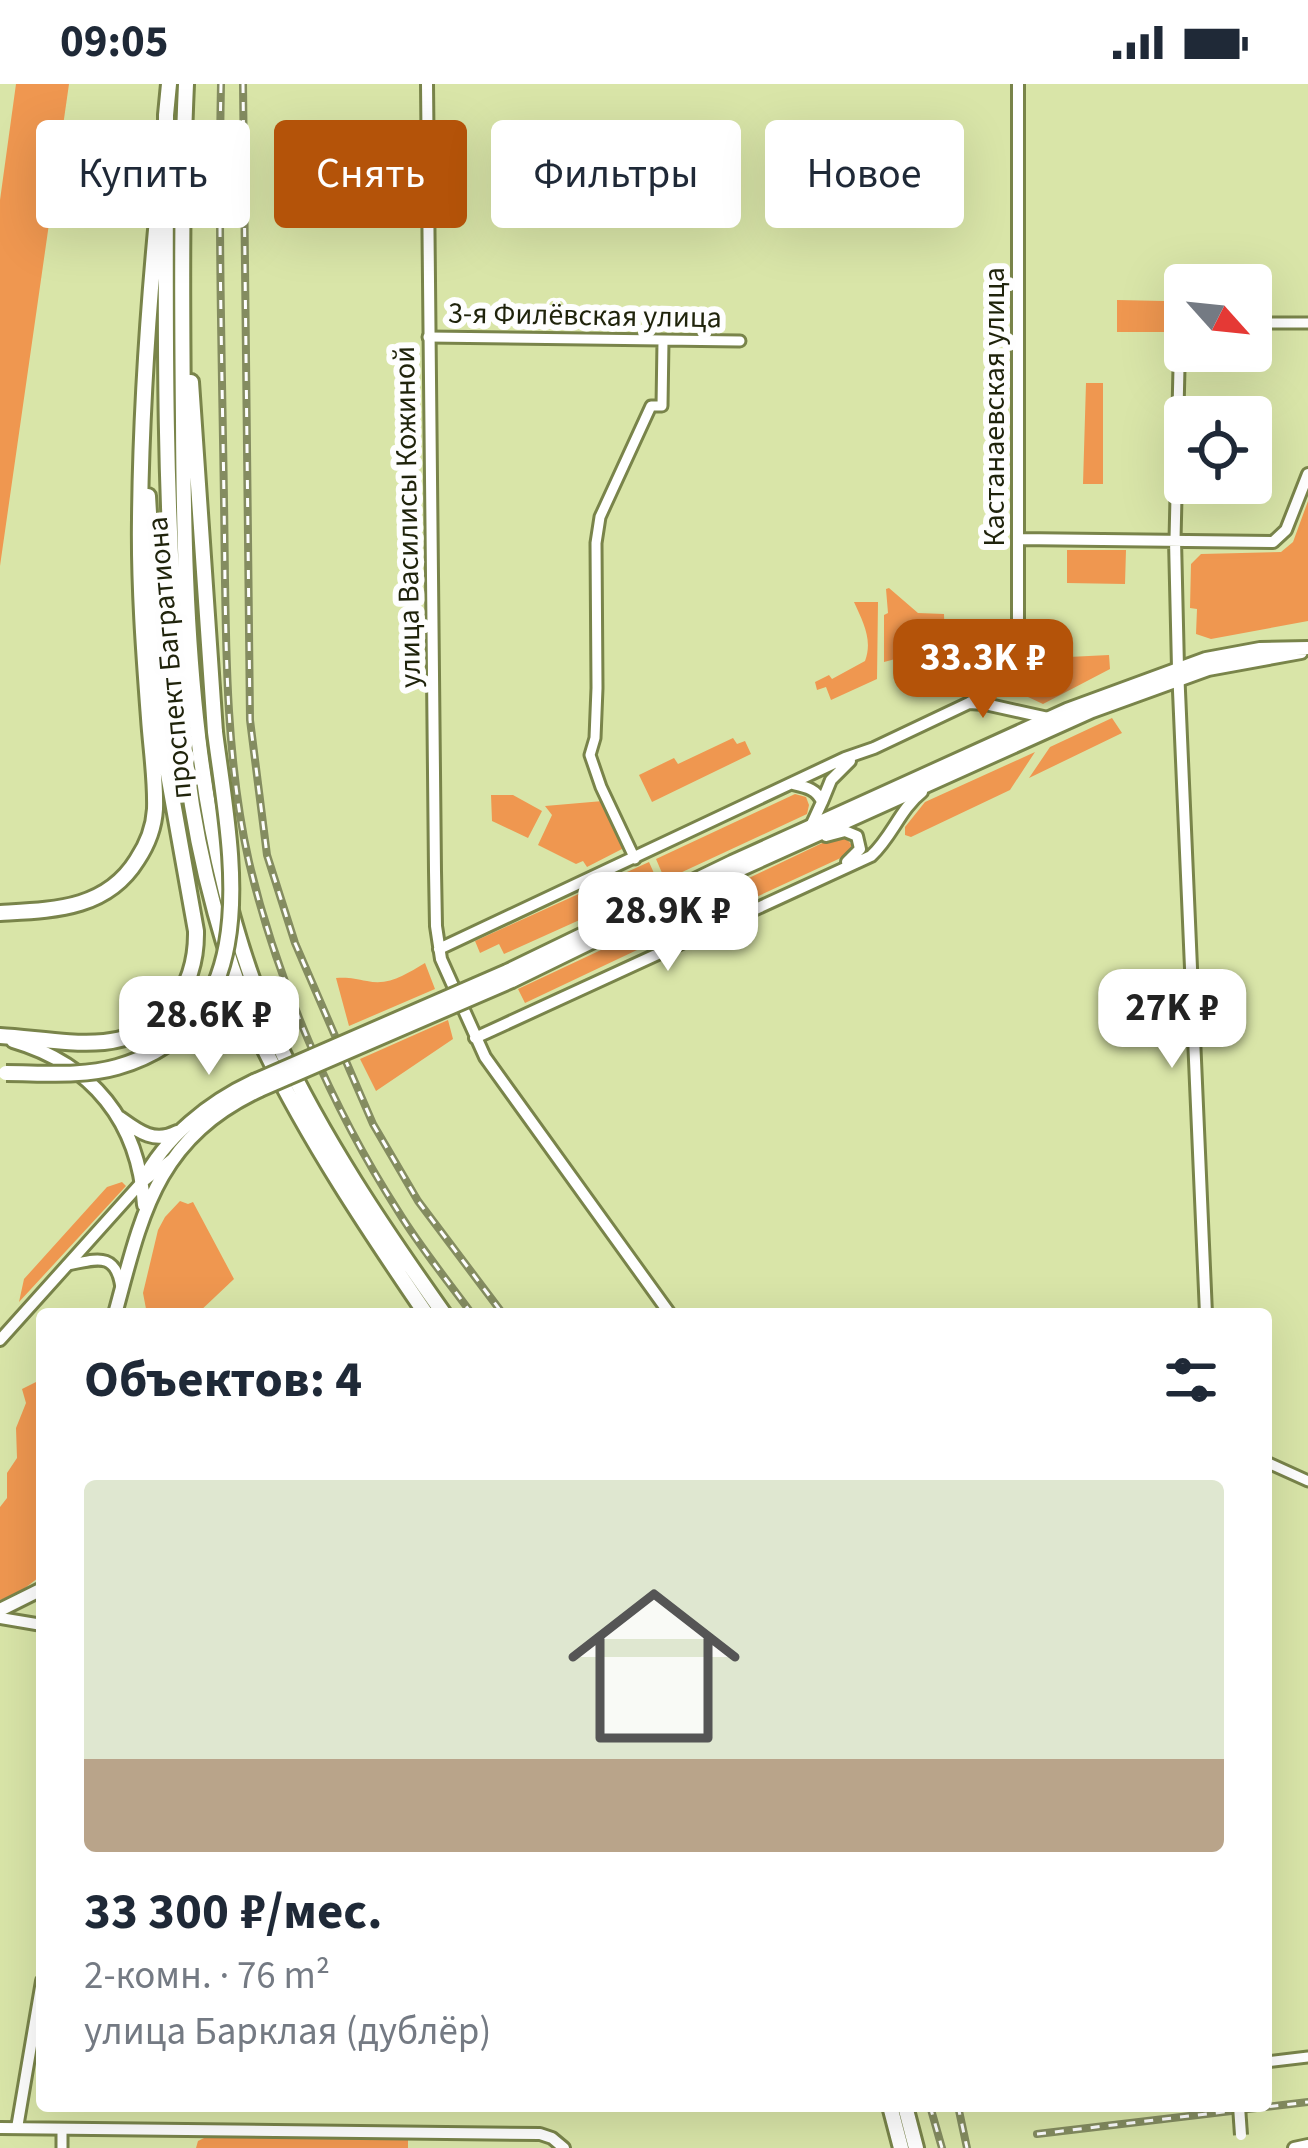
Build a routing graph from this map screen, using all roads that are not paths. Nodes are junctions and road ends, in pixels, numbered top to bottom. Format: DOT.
graph roads {
  1 [pos="169,84"];
  2 [pos="186,84"];
  3 [pos="427,84"];
  4 [pos="1018,84"];
  5 [pos="166,115"];
  6 [pos="182,275"];
  7 [pos="1272,323"];
  8 [pos="1308,323"];
  9 [pos="428,338"];
  10 [pos="663,341"];
  11 [pos="740,341"];
  12 [pos="1179,372"];
  13 [pos="145,428"];
  14 [pos="1308,474"];
  15 [pos="1018,539"];
  16 [pos="1175,539"];
  17 [pos="1308,649"];
  18 [pos="1178,673"];
  19 [pos="969,703"];
  20 [pos="1048,718"];
  21 [pos="874,748"];
  22 [pos="941,780"];
  23 [pos="793,784"];
  24 [pos="821,802"];
  25 [pos="811,826"];
  26 [pos="803,841"];
  27 [pos="635,859"];
  28 [pos="840,868"];
  29 [pos="0,913"];
  30 [pos="439,949"];
  31 [pos="510,976"];
  32 [pos="0,1037"];
  33 [pos="475,1038"];
  34 [pos="3,1074"];
  35 [pos="257,1086"];
  36 [pos="117,1117"];
  37 [pos="193,1120"];
  38 [pos="173,1159"];
  39 [pos="141,1183"];
  40 [pos="144,1212"];
  41 [pos="68,1265"];
  42 [pos="121,1292"];
  43 [pos="117,1308"];
  44 [pos="422,1308"];
  45 [pos="440,1308"];
  46 [pos="666,1308"];
  47 [pos="1205,1308"];
  48 [pos="0,1340"];
  49 [pos="1272,1465"];
  50 [pos="1308,1481"];
  51 [pos="36,1592"];
  52 [pos="0,1614"];
  53 [pos="36,1623"];
  54 [pos="36,2016"];
  55 [pos="1308,2057"];
  56 [pos="1272,2061"];
  57 [pos="892,2112"];
  58 [pos="907,2112"];
  59 [pos="0,2128"];
  60 [pos="17,2128"];
  61 [pos="62,2128"];
  62 [pos="420,2132"];
  63 [pos="1308,2145"];
  64 [pos="62,2148"];
  65 [pos="420,2148"];
  66 [pos="564,2148"];
  67 [pos="901,2148"];
  68 [pos="916,2148"];
  69 [pos="1294,2148"];
  1 -- 5 [label="main road, проспект Багратиона"];
  2 -- 6 [label="main road, проспект Багратиона"];
  3 -- 9 [label="street, улица Василисы Кожиной"];
  4 -- 15 [label="street, Кастанаевская улица"];
  5 -- 13 [label="main road"];
  5 -- 44 [label="main road, проспект Багратиона"];
  6 -- 34 [label="main road, bridge"];
  6 -- 45 [label="main road, проспект Багратиона"];
  7 -- 8 [label="street"];
  9 -- 10 [label="street, 3-я Филёвская улица"];
  9 -- 30 [label="street, улица Василисы Кожиной"];
  10 -- 11 [label="street, 3-я Филёвская улица"];
  10 -- 27 [label="street"];
  12 -- 16 [label="street"];
  13 -- 29 [label="main road"];
  13 -- 32 [label="main road"];
  14 -- 16 [label="street"];
  15 -- 16 [label="street"];
  15 -- 19 [label="street, Кастанаевская улица"];
  16 -- 18 [label="street"];
  17 -- 18 [label="main road"];
  18 -- 20 [label="main road"];
  18 -- 22 [label="main road"];
  18 -- 47 [label="street"];
  19 -- 20 [label="street"];
  19 -- 21 [label="street"];
  20 -- 25 [label="main road"];
  21 -- 23 [label="street"];
  21 -- 24 [label="street"];
  22 -- 26 [label="main road"];
  22 -- 28 [label="street"];
  23 -- 24 [label="street"];
  23 -- 27 [label="street"];
  24 -- 25 [label="street"];
  25 -- 31 [label="main road"];
  26 -- 28 [label="street"];
  26 -- 31 [label="main road"];
  27 -- 30 [label="street"];
  28 -- 33 [label="street"];
  30 -- 33 [label="street, улица Василисы Кожиной"];
  31 -- 35 [label="main road, bridge"];
  32 -- 36 [label="main road"];
  33 -- 46 [label="street, улица Василисы Кожиной"];
  35 -- 37 [label="main road"];
  35 -- 38 [label="main road"];
  36 -- 37 [label="main road"];
  36 -- 39 [label="main road"];
  37 -- 39 [label="main road"];
  38 -- 39 [label="street"];
  38 -- 40 [label="main road"];
  39 -- 40 [label="main road"];
  39 -- 41 [label="street"];
  40 -- 42 [label="main road"];
  41 -- 42 [label="street"];
  41 -- 48 [label="street"];
  42 -- 43 [label="main road"];
  49 -- 50 [label="street"];
  51 -- 52 [label="main road"];
  52 -- 53 [label="street"];
  54 -- 60 [label="street"];
  55 -- 56 [label="street"];
  57 -- 67 [label="main road"];
  58 -- 68 [label="main road"];
  59 -- 60 [label="street"];
  60 -- 61 [label="street"];
  61 -- 62 [label="street"];
  61 -- 64 [label="street"];
  62 -- 65 [label="street"];
  62 -- 66 [label="street"];
  63 -- 69 [label="street"];
}
